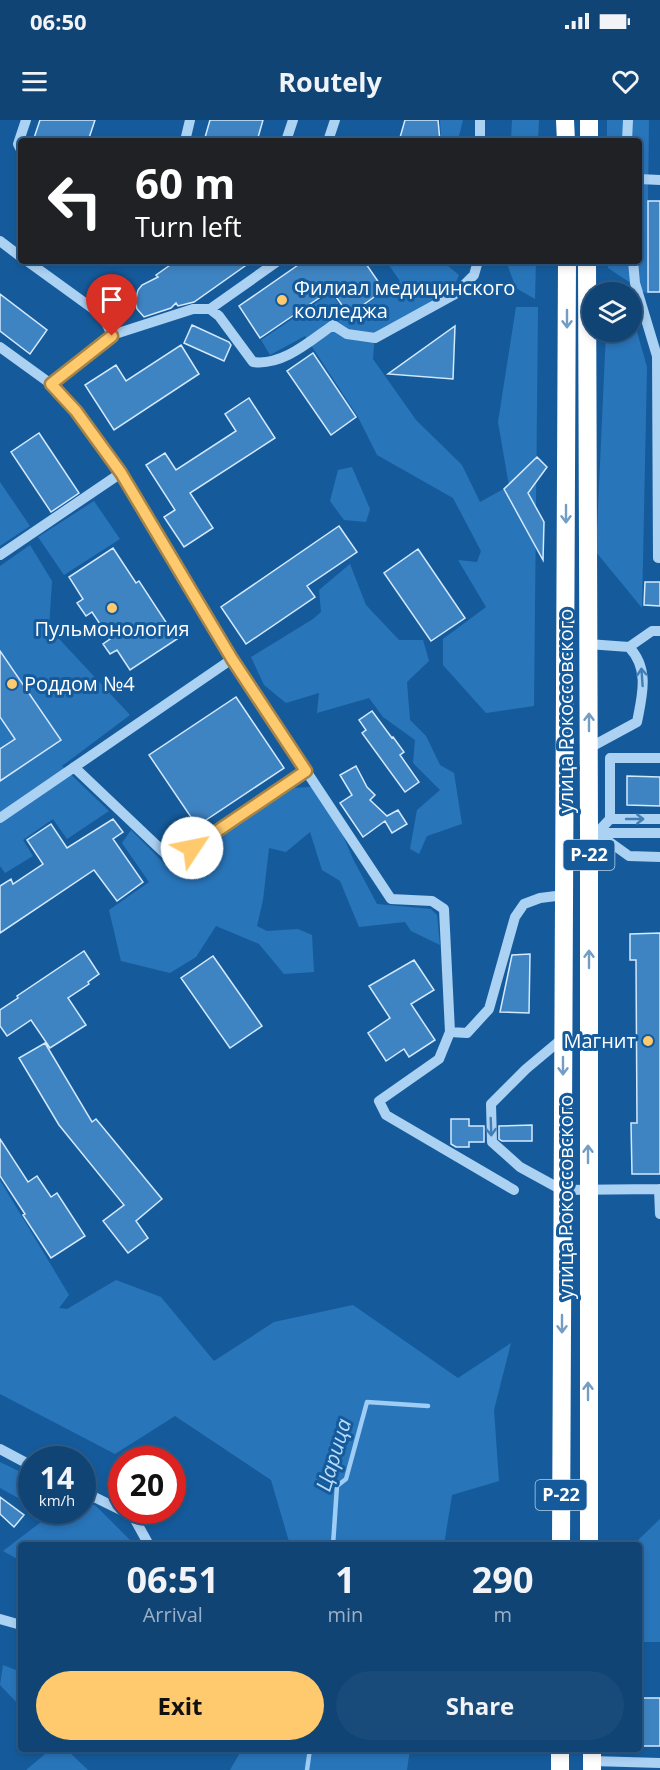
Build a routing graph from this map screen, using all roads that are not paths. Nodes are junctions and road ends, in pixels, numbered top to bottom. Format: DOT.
graph roads {
  1 [pos="190,120"];
  2 [pos="292,120"];
  3 [pos="335,120"];
  4 [pos="480,120"];
  5 [pos="566,120"];
  6 [pos="589,120"];
  7 [pos="628,120"];
  8 [pos="22,121"];
  9 [pos="19,138"];
  10 [pos="187,138"];
  11 [pos="287,138"];
  12 [pos="329,138"];
  13 [pos="480,138"];
  14 [pos="566,138"];
  15 [pos="589,138"];
  16 [pos="627,138"];
  17 [pos="642,179"];
  18 [pos="660,180"];
  19 [pos="0,241"];
  20 [pos="18,254"];
  21 [pos="31,264"];
  22 [pos="274,264"];
  23 [pos="477,264"];
  24 [pos="567,264"];
  25 [pos="586,264"];
  26 [pos="633,264"];
  27 [pos="210,309"];
  28 [pos="112,336"];
  29 [pos="657,345"];
  30 [pos="0,347"];
  31 [pos="51,384"];
  32 [pos="121,473"];
  33 [pos="0,555"];
  34 [pos="660,558"];
  35 [pos="660,631"];
  36 [pos="588,644"];
  37 [pos="629,648"];
  38 [pos="232,659"];
  39 [pos="589,748"];
  40 [pos="660,758"];
  41 [pos="74,767"];
  42 [pos="306,771"];
  43 [pos="0,818"];
  44 [pos="610,819"];
  45 [pos="660,819"];
  46 [pos="593,832"];
  47 [pos="660,833"];
  48 [pos="660,857"];
  49 [pos="564,895"];
  50 [pos="450,1032"];
  51 [pos="563,1038"];
  52 [pos="660,1189"];
  53 [pos="513,1190"];
  54 [pos="562,1190"];
  55 [pos="588,1190"];
  56 [pos="660,1214"];
  57 [pos="0,1449"];
  58 [pos="18,1459"];
  59 [pos="96,1498"];
  60 [pos="147,1542"];
  61 [pos="561,1542"];
  62 [pos="589,1542"];
  63 [pos="0,1619"];
  64 [pos="18,1624"];
  65 [pos="560,1752"];
  66 [pos="592,1760"];
  67 [pos="660,1763"];
  68 [pos="560,1770"];
  1 -- 10 [label="street"];
  2 -- 11 [label="street"];
  3 -- 12 [label="street"];
  4 -- 13 [label="street"];
  5 -- 14 [label="highway"];
  6 -- 15 [label="highway"];
  7 -- 16 [label="street"];
  8 -- 9 [label="street"];
  17 -- 18 [label="street"];
  19 -- 20 [label="street"];
  21 -- 28 [label="street"];
  22 -- 27 [label="street"];
  23 -- 27 [label="street"];
  24 -- 49 [label="highway, улица Рокоссовского / Р-22, one-way"];
  25 -- 36 [label="highway, улица Рокоссовского / Р-22"];
  26 -- 29 [label="street"];
  27 -- 28 [label="street"];
  28 -- 31 [label="street"];
  29 -- 34 [label="street"];
  30 -- 31 [label="street"];
  31 -- 32 [label="street"];
  32 -- 33 [label="street"];
  32 -- 38 [label="street"];
  35 -- 37 [label="street"];
  36 -- 37 [label="street"];
  39 -- 36 [label="highway, улица Рокоссовского / Р-22, one-way"];
  39 -- 37 [label="street, one-way"];
  38 -- 41 [label="street"];
  38 -- 42 [label="street"];
  39 -- 46 [label="highway, улица Рокоссовского / Р-22"];
  40 -- 44 [label="street"];
  41 -- 42 [label="street"];
  41 -- 43 [label="street"];
  42 -- 50 [label="street"];
  44 -- 45 [label="street, one-way"];
  44 -- 46 [label="street"];
  46 -- 47 [label="street"];
  46 -- 48 [label="street"];
  55 -- 46 [label="highway, улица Рокоссовского / Р-22, one-way"];
  49 -- 50 [label="street"];
  49 -- 51 [label="highway, улица Рокоссовского / Р-22"];
  50 -- 53 [label="street"];
  51 -- 54 [label="highway, улица Рокоссовского / Р-22, one-way"];
  51 -- 54 [label="street, one-way"];
  52 -- 55 [label="street"];
  52 -- 56 [label="street"];
  54 -- 55 [label="street"];
  54 -- 61 [label="highway, улица Рокоссовского / Р-22, one-way"];
  62 -- 55 [label="highway, улица Рокоссовского / Р-22, one-way"];
  57 -- 58 [label="street"];
  59 -- 60 [label="street"];
  63 -- 64 [label="street"];
  65 -- 68 [label="highway"];
  66 -- 67 [label="street"];
}
